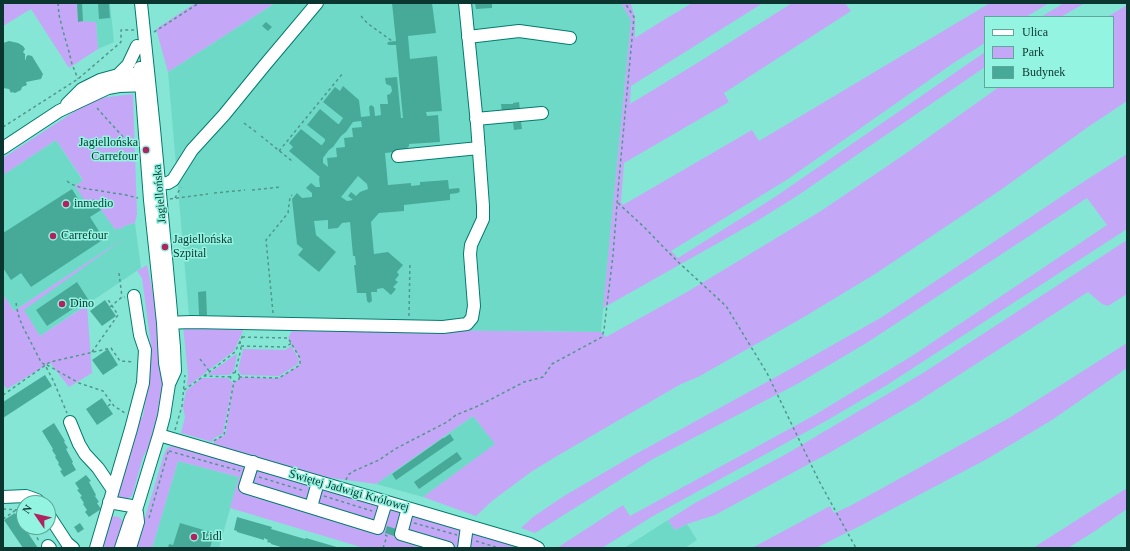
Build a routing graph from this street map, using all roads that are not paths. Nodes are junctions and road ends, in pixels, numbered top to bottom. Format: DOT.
graph roads {
  1 [pos="133,3"];
  2 [pos="141,3"];
  3 [pos="318,3"];
  4 [pos="465,3"];
  5 [pos="468,37"];
  6 [pos="570,38"];
  7 [pos="137,46"];
  8 [pos="118,75"];
  9 [pos="145,79"];
  10 [pos="59,111"];
  11 [pos="542,113"];
  12 [pos="476,119"];
  13 [pos="3,148"];
  14 [pos="478,148"];
  15 [pos="398,156"];
  16 [pos="154,184"];
  17 [pos="128,297"];
  18 [pos="167,323"];
  19 [pos="70,422"];
  20 [pos="159,435"];
  21 [pos="251,468"];
  22 [pos="318,482"];
  23 [pos="16,496"];
  24 [pos="111,496"];
  25 [pos="3,497"];
  26 [pos="386,502"];
  27 [pos="137,507"];
  28 [pos="311,507"];
  29 [pos="407,514"];
  30 [pos="56,526"];
  31 [pos="465,537"];
  32 [pos="73,548"];
  33 [pos="96,548"];
  34 [pos="121,548"];
  35 [pos="130,548"];
  36 [pos="448,548"];
  37 [pos="538,548"];
  1 -- 7 [label="street, Jagiellońska"];
  2 -- 9 [label="street, Jagiellońska"];
  3 -- 16 [label="street"];
  4 -- 5 [label="street"];
  5 -- 6 [label="street"];
  5 -- 12 [label="street"];
  7 -- 8 [label="street"];
  7 -- 9 [label="street, Jagiellońska"];
  8 -- 9 [label="street"];
  8 -- 10 [label="street"];
  9 -- 10 [label="street"];
  9 -- 16 [label="street, Jagiellońska"];
  10 -- 13 [label="street"];
  11 -- 12 [label="street"];
  12 -- 14 [label="street"];
  14 -- 15 [label="street"];
  14 -- 18 [label="street"];
  16 -- 18 [label="street, Jagiellońska"];
  17 -- 24 [label="street"];
  18 -- 20 [label="street, Jagiellońska"];
  19 -- 24 [label="street"];
  20 -- 21 [label="street, Świętej Jadwigi Królowej"];
  20 -- 27 [label="street, Jagiellońska"];
  21 -- 22 [label="street, Świętej Jadwigi Królowej"];
  21 -- 28 [label="street"];
  22 -- 26 [label="street, Świętej Jadwigi Królowej"];
  22 -- 28 [label="street"];
  23 -- 25 [label="street"];
  24 -- 27 [label="street"];
  24 -- 33 [label="street"];
  26 -- 28 [label="street"];
  26 -- 29 [label="street, Świętej Jadwigi Królowej"];
  27 -- 34 [label="street, Jagiellońska"];
  27 -- 35 [label="street, Jagiellońska"];
  29 -- 31 [label="street, Świętej Jadwigi Królowej"];
  29 -- 36 [label="street"];
  30 -- 32 [label="street"];
  31 -- 37 [label="street, Świętej Jadwigi Królowej"];
}
